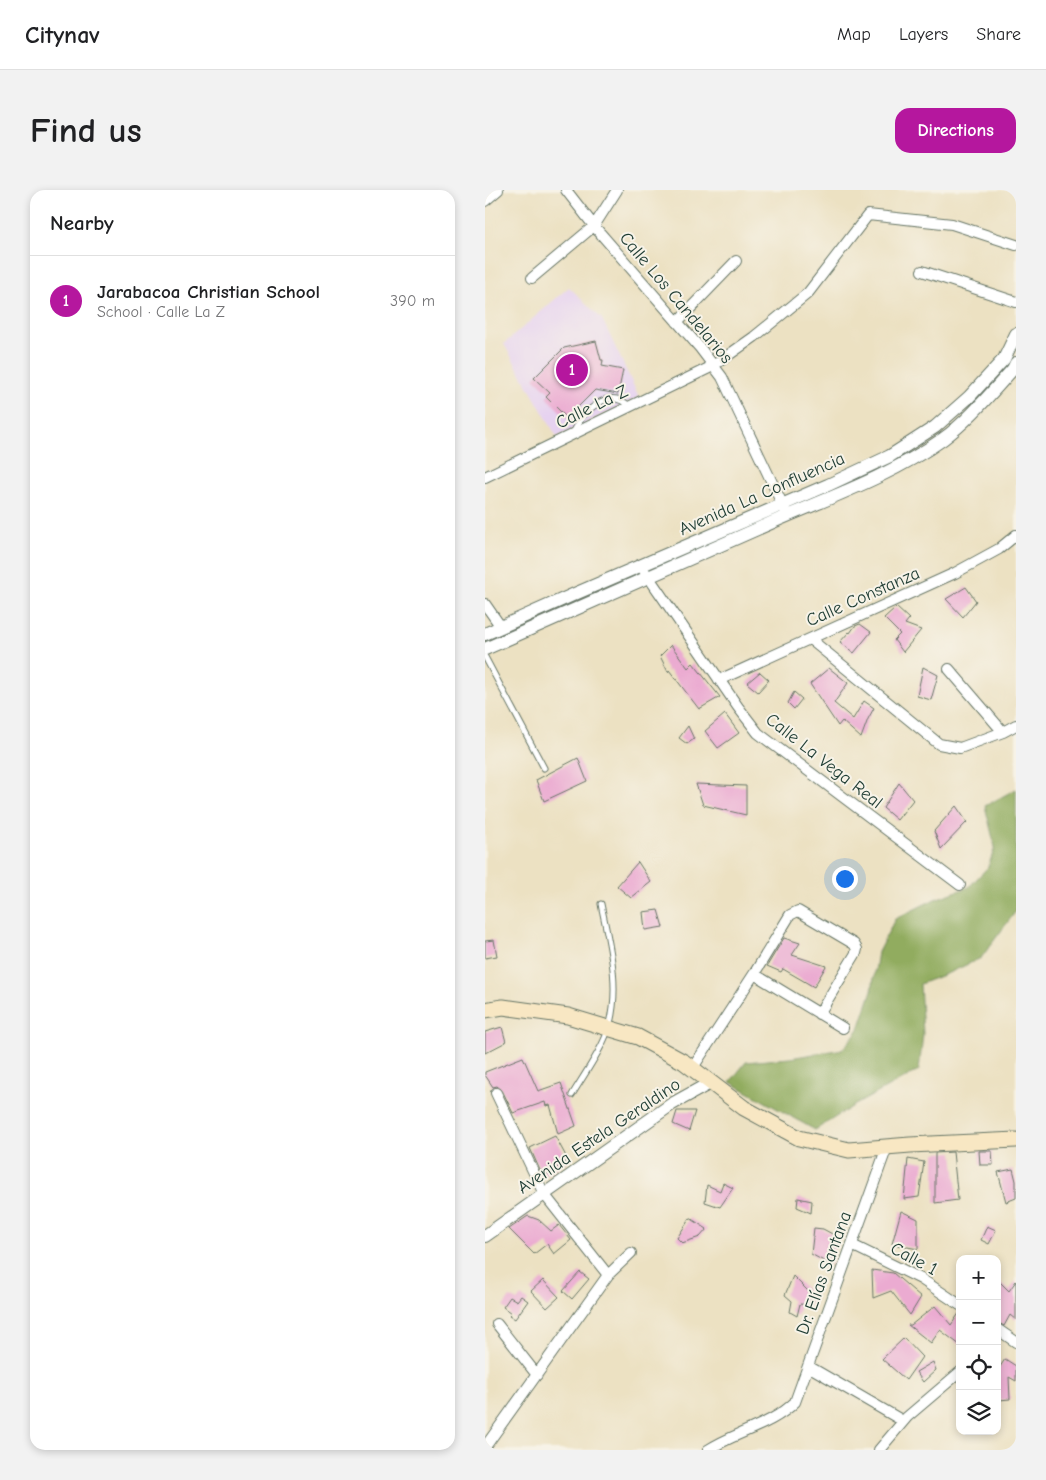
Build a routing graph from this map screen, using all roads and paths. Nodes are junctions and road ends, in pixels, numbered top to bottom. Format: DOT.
graph roads {
  1 [pos="498,190"];
  2 [pos="566,190"];
  3 [pos="617,190"];
  4 [pos="485,200"];
  5 [pos="594,226"];
  6 [pos="1016,245"];
  7 [pos="736,262"];
  8 [pos="922,271"];
  9 [pos="532,278"];
  10 [pos="1016,302"];
  11 [pos="677,322"];
  12 [pos="1016,334"];
  13 [pos="1000,363"];
  14 [pos="713,366"];
  15 [pos="1015,367"];
  16 [pos="629,406"];
  17 [pos="573,434"];
  18 [pos="485,477"];
  19 [pos="785,510"];
  20 [pos="1016,535"];
  21 [pos="641,566"];
  22 [pos="649,577"];
  23 [pos="485,604"];
  24 [pos="501,627"];
  25 [pos="485,634"];
  26 [pos="810,639"];
  27 [pos="485,649"];
  28 [pos="485,657"];
  29 [pos="949,669"];
  30 [pos="719,680"];
  31 [pos="1016,725"];
  32 [pos="1003,732"];
  33 [pos="544,768"];
  34 [pos="960,885"];
  35 [pos="601,904"];
  36 [pos="754,974"];
  37 [pos="485,1010"];
  38 [pos="819,1014"];
  39 [pos="609,1028"];
  40 [pos="843,1028"];
  41 [pos="692,1069"];
  42 [pos="710,1083"];
  43 [pos="496,1093"];
  44 [pos="572,1095"];
  45 [pos="1016,1140"];
  46 [pos="887,1147"];
  47 [pos="544,1194"];
  48 [pos="485,1236"];
  49 [pos="851,1245"];
  50 [pos="631,1253"];
  51 [pos="607,1275"];
  52 [pos="956,1301"];
  53 [pos="497,1324"];
  54 [pos="1001,1334"];
  55 [pos="1016,1342"];
  56 [pos="808,1366"];
  57 [pos="537,1375"];
  58 [pos="956,1375"];
  59 [pos="903,1421"];
  60 [pos="485,1447"];
  61 [pos="488,1450"];
  62 [pos="708,1450"];
  63 [pos="879,1450"];
  1 -- 4 [label="street"];
  2 -- 5 [label="street, Calle Los Candelarios"];
  3 -- 5 [label="street"];
  5 -- 9 [label="street"];
  5 -- 11 [label="street, Calle Los Candelarios"];
  6 -- 14 [label="street, Calle La Z"];
  7 -- 11 [label="street"];
  8 -- 10 [label="street"];
  11 -- 14 [label="street, Calle Los Candelarios"];
  12 -- 13 [label="street, Avenida La Confluencia"];
  13 -- 15 [label="street"];
  13 -- 19 [label="street, Avenida La Confluencia"];
  14 -- 16 [label="street, Calle La Z"];
  14 -- 19 [label="street, Calle Los Candelarios"];
  15 -- 19 [label="street, Avenida La Confluencia"];
  16 -- 17 [label="street, Calle La Z"];
  16 -- 17 [label="lane"];
  17 -- 18 [label="street, Calle La Z"];
  19 -- 21 [label="street, Avenida La Confluencia"];
  19 -- 22 [label="street, Avenida La Confluencia"];
  20 -- 26 [label="street, Calle Constanza"];
  21 -- 22 [label="street, Calle La Vega Real"];
  21 -- 24 [label="street, Avenida La Confluencia"];
  22 -- 27 [label="street, Avenida La Confluencia"];
  22 -- 30 [label="street, Calle La Vega Real"];
  23 -- 24 [label="street"];
  24 -- 25 [label="street, Avenida La Confluencia"];
  26 -- 30 [label="street, Calle Constanza"];
  26 -- 32 [label="street"];
  28 -- 33 [label="lane"];
  29 -- 32 [label="street"];
  30 -- 34 [label="street, Calle La Vega Real"];
  31 -- 32 [label="street"];
  35 -- 39 [label="lane"];
  36 -- 38 [label="street"];
  36 -- 38 [label="street"];
  36 -- 41 [label="street"];
  37 -- 39 [label="main road"];
  38 -- 40 [label="street"];
  39 -- 41 [label="main road"];
  39 -- 44 [label="lane"];
  41 -- 42 [label="main road"];
  42 -- 46 [label="main road"];
  42 -- 47 [label="street, Avenida Estela Geraldino"];
  43 -- 47 [label="street"];
  45 -- 46 [label="main road"];
  46 -- 49 [label="street, Dr. Elías Santana"];
  47 -- 48 [label="street, Avenida Estela Geraldino"];
  47 -- 51 [label="street"];
  49 -- 52 [label="street, Calle 1"];
  49 -- 56 [label="street, Dr. Elías Santana"];
  50 -- 51 [label="street"];
  51 -- 57 [label="street"];
  53 -- 57 [label="street"];
  54 -- 55 [label="street"];
  56 -- 59 [label="street"];
  56 -- 62 [label="street, Dr. Elías Santana"];
  57 -- 60 [label="street"];
  58 -- 59 [label="street"];
  59 -- 63 [label="street"];
  60 -- 61 [label="street"];
}
